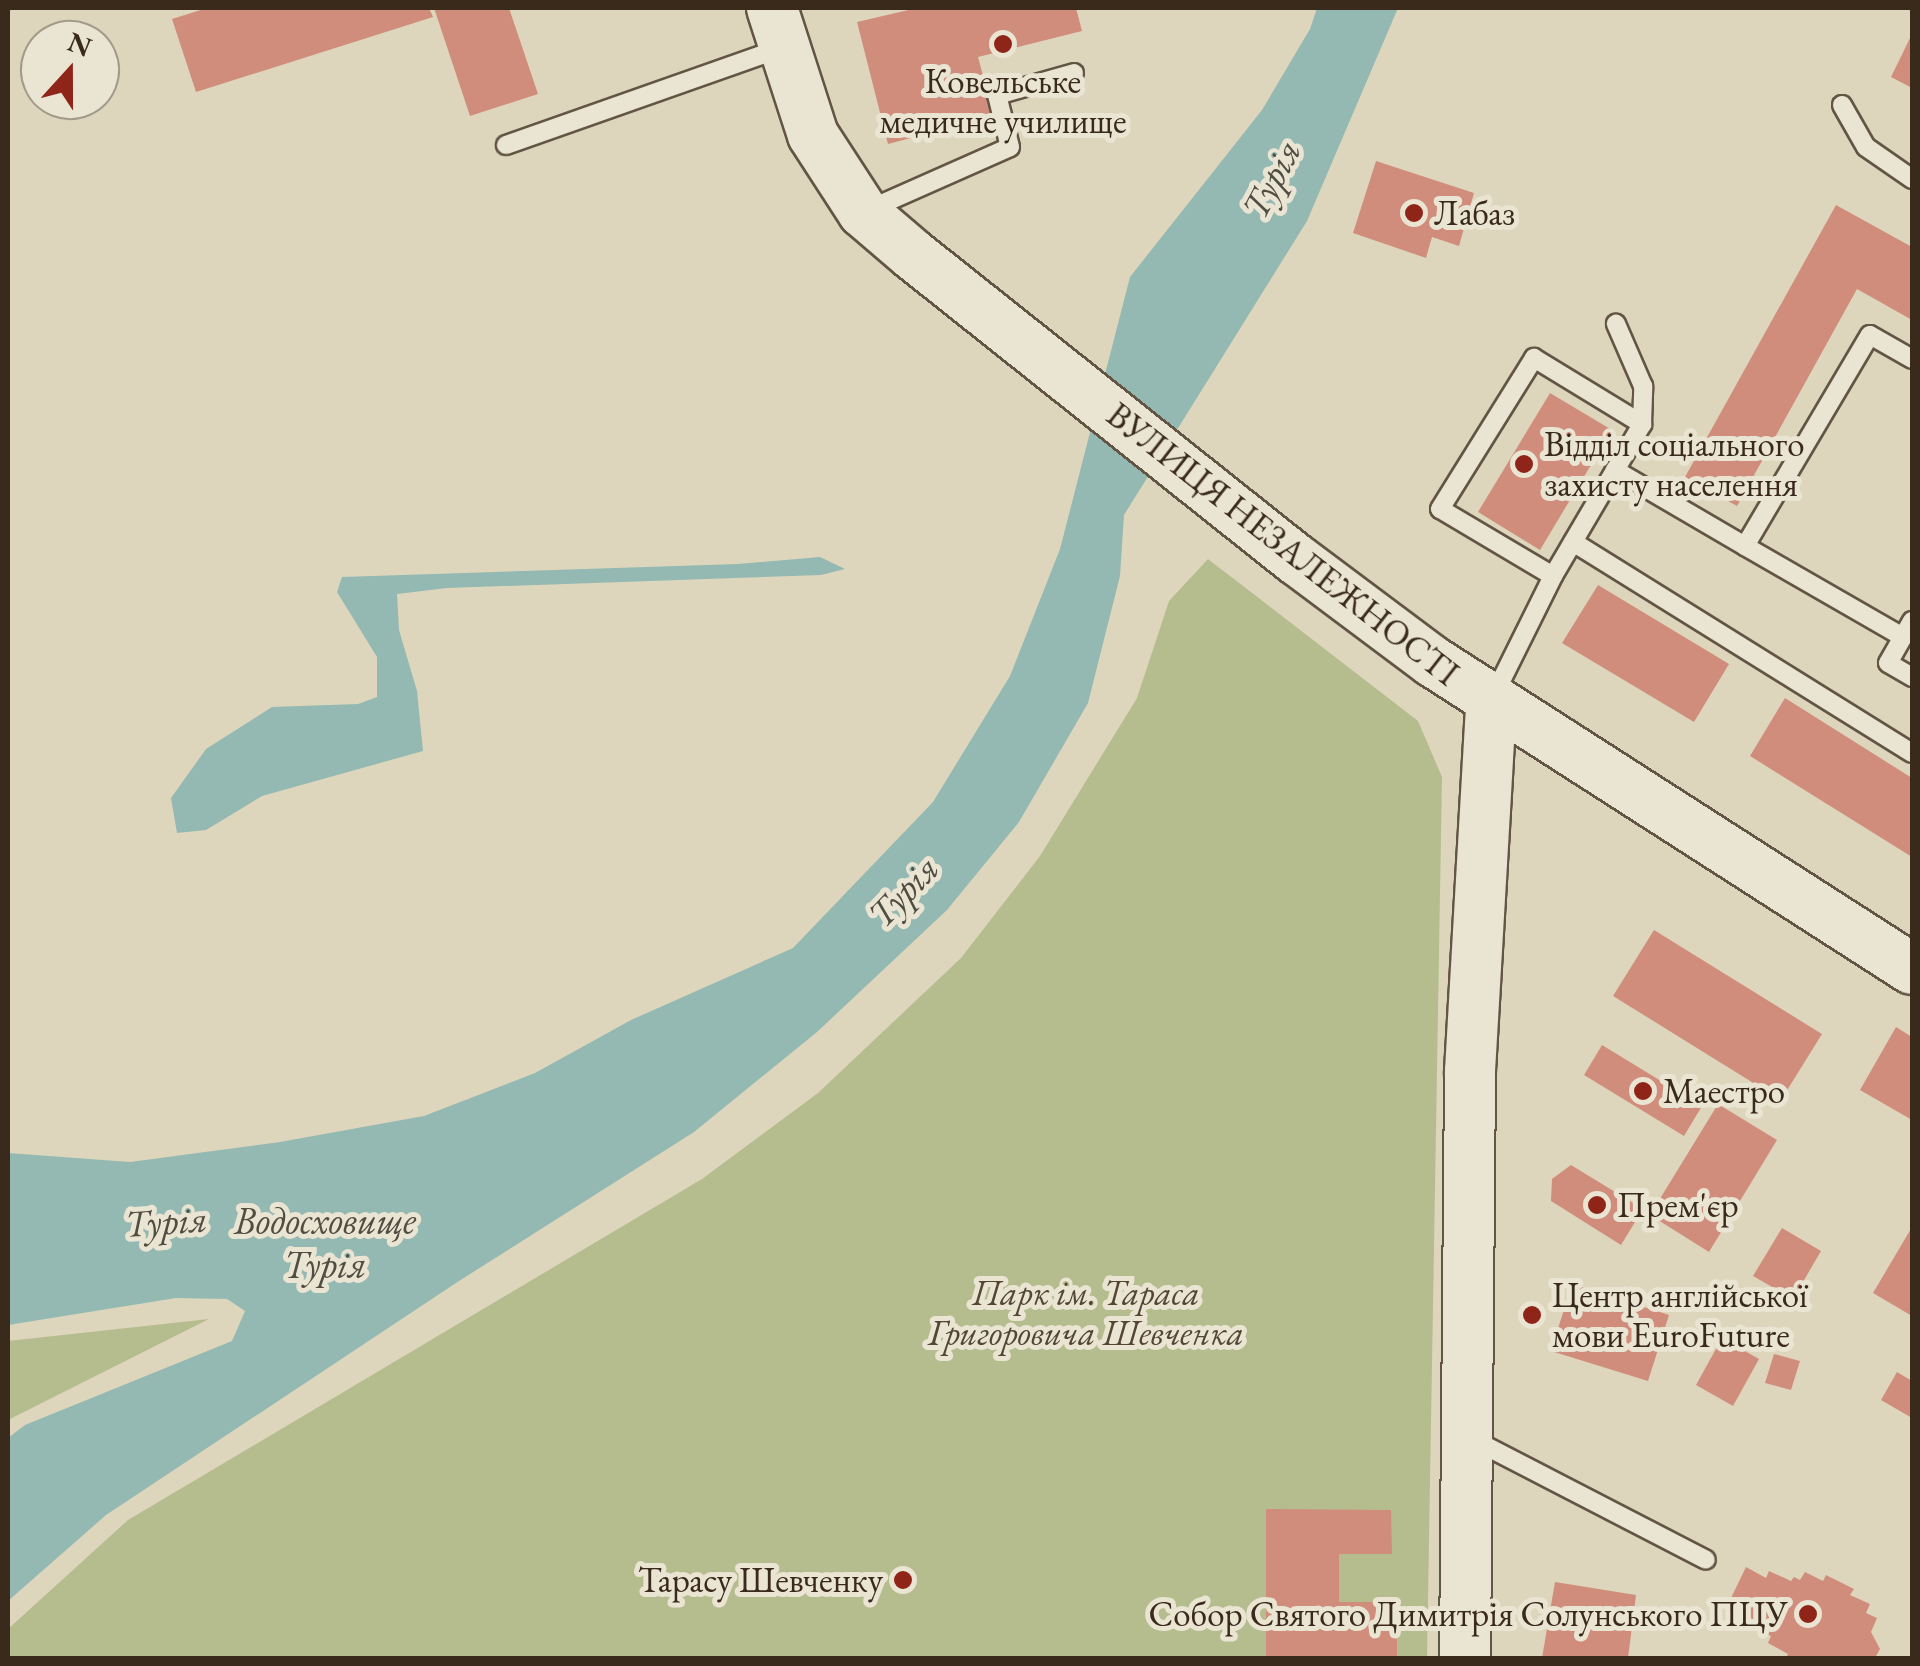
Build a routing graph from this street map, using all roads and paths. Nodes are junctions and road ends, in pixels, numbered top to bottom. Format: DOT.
graph roads {
  1 [pos="778,27"];
  2 [pos="1074,73"];
  3 [pos="1842,105"];
  4 [pos="506,145"];
  5 [pos="1912,179"];
  6 [pos="863,212"];
  7 [pos="1616,324"];
  8 [pos="1912,359"];
  9 [pos="1642,424"];
  10 [pos="1615,470"];
  11 [pos="1573,542"];
  12 [pos="1746,546"];
  13 [pos="1553,576"];
  14 [pos="1908,629"];
  15 [pos="1912,677"];
  16 [pos="1490,702"];
  17 [pos="1912,752"];
  18 [pos="1912,969"];
  19 [pos="1467,1437"];
  20 [pos="1706,1560"];
  21 [pos="1464,1658"];
  1 -- 4 [label="lane"];
  1 -- 6 [label="main road, ВУЛИЦЯ НЕЗАЛЕЖНОСТІ"];
  2 -- 6 [label="lane"];
  3 -- 5 [label="lane"];
  6 -- 16 [label="main road, ВУЛИЦЯ НЕЗАЛЕЖНОСТІ"];
  7 -- 9 [label="lane"];
  8 -- 12 [label="lane"];
  9 -- 10 [label="lane"];
  9 -- 13 [label="lane"];
  10 -- 11 [label="lane"];
  10 -- 12 [label="lane"];
  11 -- 13 [label="lane"];
  11 -- 17 [label="lane"];
  12 -- 14 [label="lane"];
  13 -- 16 [label="lane"];
  14 -- 15 [label="lane"];
  16 -- 18 [label="main road, ВУЛИЦЯ НЕЗАЛЕЖНОСТІ"];
  16 -- 19 [label="main road"];
  19 -- 20 [label="lane"];
  19 -- 21 [label="main road"];
}
